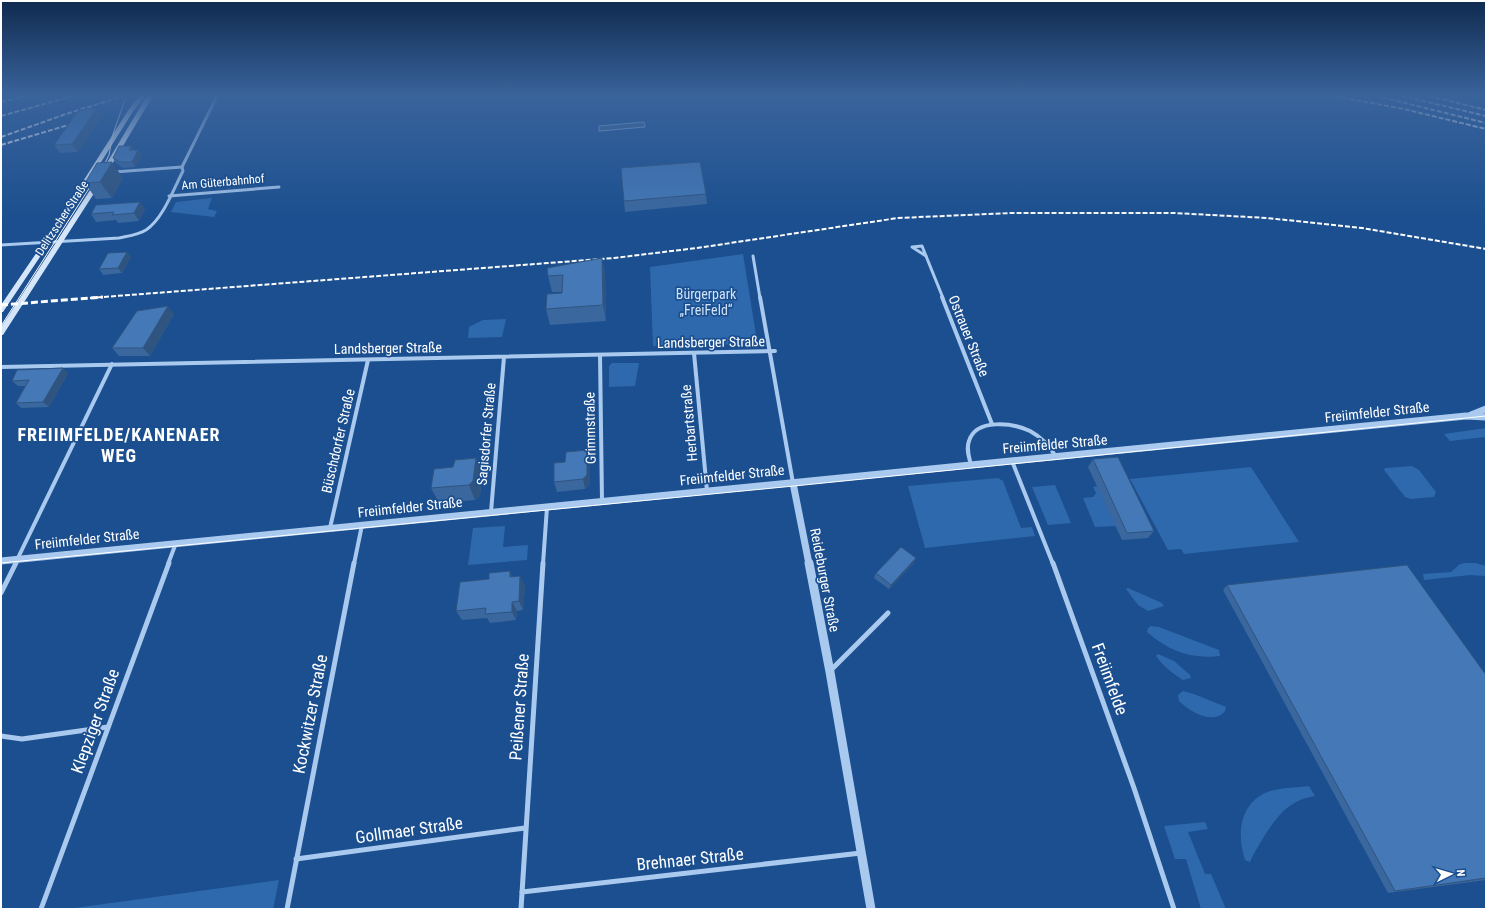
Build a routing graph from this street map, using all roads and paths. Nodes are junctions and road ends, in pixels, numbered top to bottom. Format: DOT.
graph roads {
  1 [pos="115,136"];
  2 [pos="125,136"];
  3 [pos="197,136"];
  4 [pos="182,167"];
  5 [pos="104,172"];
  6 [pos="279,187"];
  7 [pos="169,196"];
  8 [pos="48,241"];
  9 [pos="61,241"];
  10 [pos="1,245"];
  11 [pos="753,256"];
  12 [pos="926,256"];
  13 [pos="1,310"];
  14 [pos="1,333"];
  15 [pos="769,351"];
  16 [pos="775,351"];
  17 [pos="694,353"];
  18 [pos="600,355"];
  19 [pos="504,357"];
  20 [pos="368,360"];
  21 [pos="112,364"];
  22 [pos="1,367"];
  23 [pos="1486,409"];
  24 [pos="1466,416"];
  25 [pos="1486,417"];
  26 [pos="992,424"];
  27 [pos="1056,457"];
  28 [pos="1012,461"];
  29 [pos="971,465"];
  30 [pos="793,482"];
  31 [pos="707,491"];
  32 [pos="602,501"];
  33 [pos="547,507"];
  34 [pos="490,512"];
  35 [pos="362,525"];
  36 [pos="330,528"];
  37 [pos="176,543"];
  38 [pos="17,559"];
  39 [pos="1,561"];
  40 [pos="1,593"];
  41 [pos="888,613"];
  42 [pos="830,672"];
  43 [pos="108,727"];
  44 [pos="1,736"];
  45 [pos="525,828"];
  46 [pos="861,853"];
  47 [pos="296,859"];
  48 [pos="522,892"];
  49 [pos="41,909"];
  50 [pos="288,909"];
  51 [pos="521,909"];
  52 [pos="871,909"];
  53 [pos="1174,909"];
  1 -- 8 [label="main road, Delitzscher Straße"];
  2 -- 5 [label="main road, Delitzscher Straße"];
  3 -- 4 [label="street, Am Güterbahnhof"];
  4 -- 5 [label="street, Am Güterbahnhof"];
  4 -- 7 [label="street, Am Güterbahnhof"];
  5 -- 9 [label="main road, Delitzscher Straße"];
  6 -- 7 [label="street, Am Güterbahnhof"];
  7 -- 9 [label="street, Am Güterbahnhof"];
  8 -- 9 [label="street, Am Güterbahnhof"];
  8 -- 10 [label="street, Am Güterbahnhof"];
  8 -- 13 [label="main road, Delitzscher Straße"];
  9 -- 14 [label="main road, Delitzscher Straße"];
  11 -- 15 [label="street, Reideburger Straße"];
  12 -- 26 [label="street, Ostrauer Straße"];
  15 -- 16 [label="street, Landsberger Straße"];
  15 -- 17 [label="street, Landsberger Straße"];
  15 -- 30 [label="street, Reideburger Straße"];
  17 -- 18 [label="street, Landsberger Straße"];
  17 -- 31 [label="street, Herbartstraße"];
  18 -- 19 [label="street, Landsberger Straße"];
  18 -- 32 [label="street, Grimmstraße"];
  19 -- 20 [label="street, Landsberger Straße"];
  19 -- 34 [label="street, Sagisdorfer Straße"];
  20 -- 21 [label="street, Landsberger Straße"];
  20 -- 36 [label="street, Büschdorfer Straße"];
  21 -- 22 [label="street, Landsberger Straße"];
  21 -- 38 [label="street"];
  23 -- 24 [label="street, Freiimfelder Straße"];
  24 -- 25 [label="street, Freiimfelder Straße"];
  24 -- 27 [label="street, Freiimfelder Straße"];
  26 -- 27 [label="street"];
  26 -- 29 [label="street"];
  27 -- 28 [label="street, Freiimfelder Straße"];
  28 -- 29 [label="street, Freiimfelder Straße"];
  28 -- 53 [label="street, Freiimfelde"];
  29 -- 30 [label="street, Freiimfelder Straße"];
  30 -- 31 [label="street, Freiimfelder Straße"];
  30 -- 42 [label="street, Reideburger Straße"];
  31 -- 32 [label="street, Freiimfelder Straße"];
  32 -- 33 [label="street, Freiimfelder Straße"];
  33 -- 34 [label="street, Freiimfelder Straße"];
  33 -- 45 [label="street, Peißener Straße"];
  34 -- 35 [label="street, Freiimfelder Straße"];
  35 -- 36 [label="street, Freiimfelder Straße"];
  35 -- 47 [label="street, Kockwitzer Straße"];
  36 -- 37 [label="street, Freiimfelder Straße"];
  37 -- 38 [label="street, Freiimfelder Straße"];
  37 -- 43 [label="street, Klepziger Straße"];
  38 -- 39 [label="street, Freiimfelder Straße"];
  38 -- 40 [label="street"];
  41 -- 42 [label="street"];
  42 -- 46 [label="street, Reideburger Straße"];
  43 -- 44 [label="street"];
  43 -- 49 [label="street, Klepziger Straße"];
  45 -- 47 [label="street, Gollmaer Straße"];
  45 -- 48 [label="street, Peißener Straße"];
  46 -- 48 [label="street, Brehnaer Straße"];
  46 -- 52 [label="street, Reideburger Straße"];
  47 -- 50 [label="street, Kockwitzer Straße"];
  48 -- 51 [label="street, Peißener Straße"];
}
